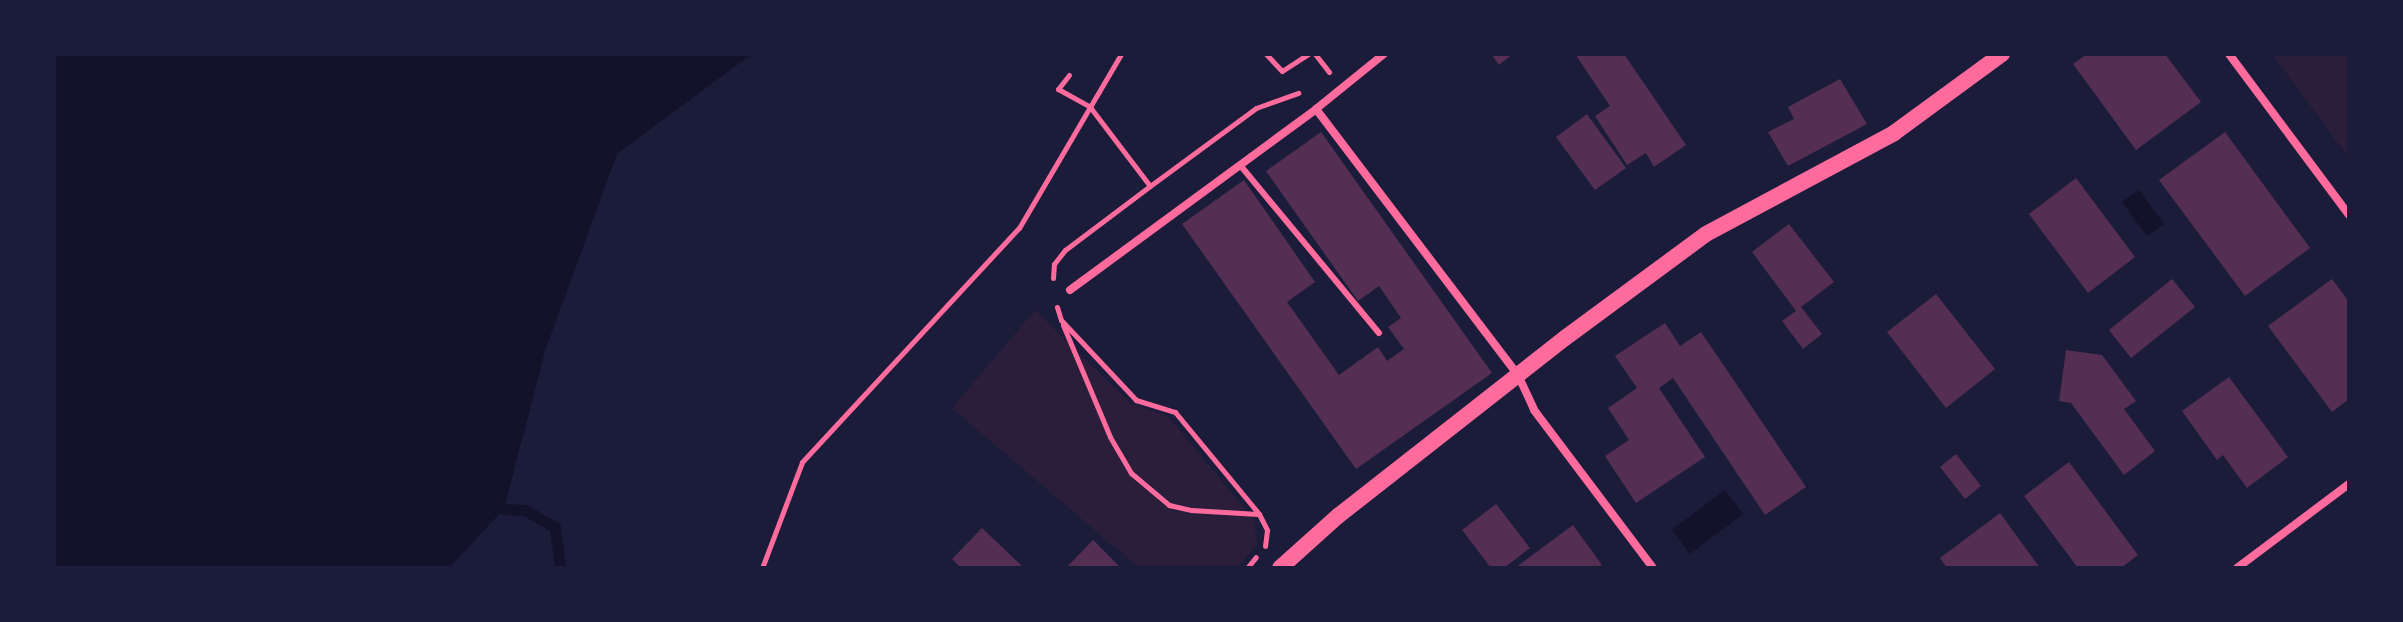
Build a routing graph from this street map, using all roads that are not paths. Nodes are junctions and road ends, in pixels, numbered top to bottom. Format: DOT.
graph roads {
  1 [pos="1384,54"];
  2 [pos="2002,54"];
  3 [pos="2229,54"];
  4 [pos="1316,109"];
  5 [pos="1240,165"];
  6 [pos="2349,215"];
  7 [pos="1070,290"];
  8 [pos="1379,333"];
  9 [pos="1518,375"];
  10 [pos="2349,484"];
  11 [pos="1280,568"];
  12 [pos="1653,568"];
  13 [pos="2237,568"];
  1 -- 4 [label="street"];
  2 -- 9 [label="main road"];
  3 -- 6 [label="street"];
  4 -- 5 [label="street"];
  4 -- 9 [label="street"];
  5 -- 7 [label="street"];
  5 -- 8 [label="lane"];
  9 -- 11 [label="main road"];
  9 -- 12 [label="street"];
  10 -- 13 [label="street"];
}
